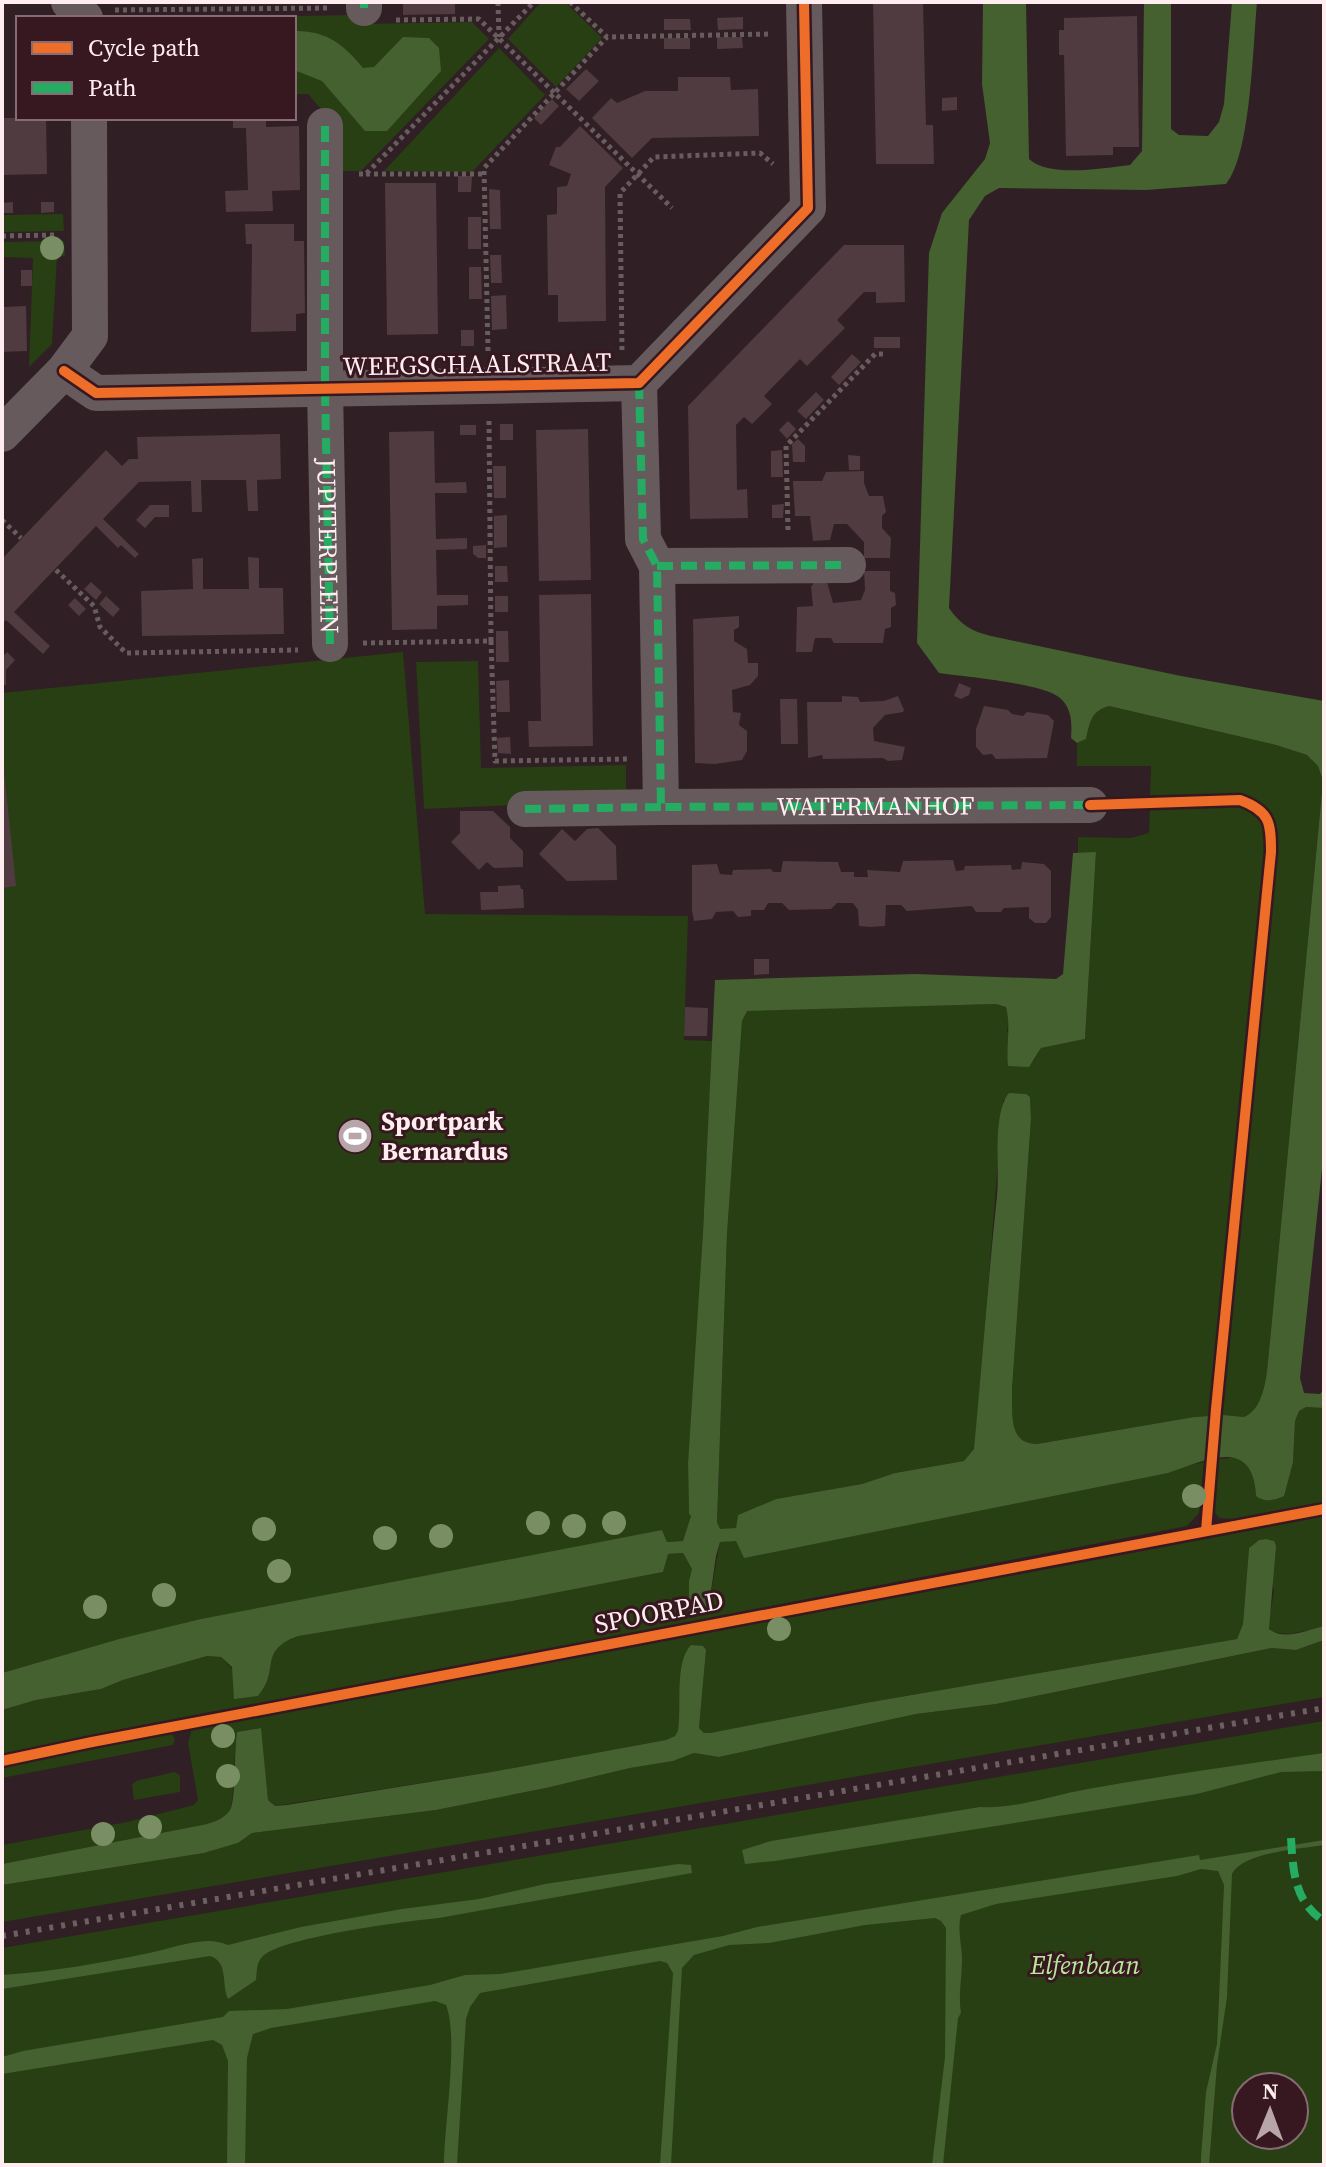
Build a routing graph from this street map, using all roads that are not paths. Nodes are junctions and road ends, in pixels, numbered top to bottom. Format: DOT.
graph roads {
  1 [pos="69,2"];
  2 [pos="94,16"];
  3 [pos="805,18"];
  4 [pos="89,120"];
  5 [pos="325,126"];
  6 [pos="64,371"];
  7 [pos="631,383"];
  8 [pos="325,389"];
  9 [pos="2,434"];
  10 [pos="848,565"];
  11 [pos="657,566"];
  12 [pos="330,644"];
  13 [pos="1090,805"];
  14 [pos="661,807"];
  15 [pos="525,809"];
  1 -- 2 [label="street"];
  3 -- 7 [label="street, WEEGSCHAALSTRAAT"];
  4 -- 6 [label="street"];
  5 -- 8 [label="street, JUPITERPLEIN"];
  6 -- 8 [label="street, WEEGSCHAALSTRAAT"];
  6 -- 9 [label="street"];
  7 -- 8 [label="street, WEEGSCHAALSTRAAT"];
  7 -- 11 [label="street"];
  8 -- 12 [label="street, JUPITERPLEIN"];
  10 -- 11 [label="street"];
  11 -- 14 [label="street"];
  13 -- 14 [label="street, WATERMANHOF"];
  14 -- 15 [label="street, WATERMANHOF"];
}
